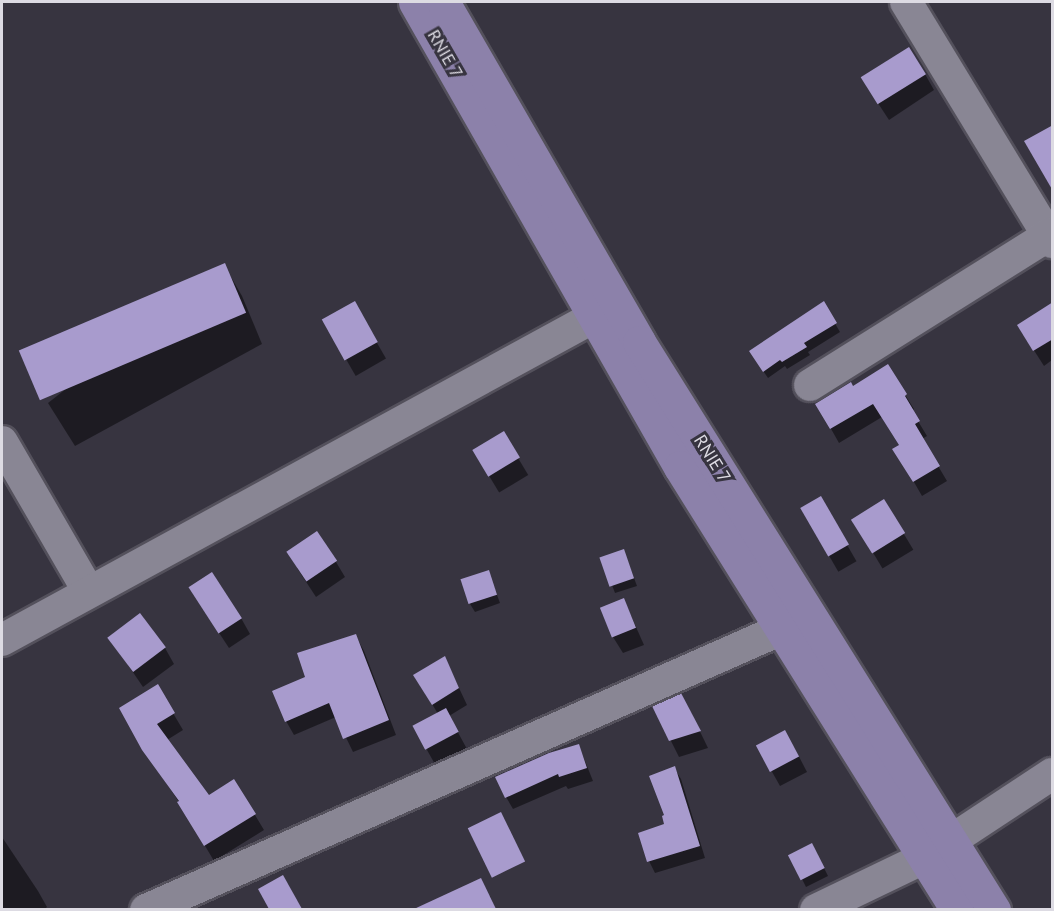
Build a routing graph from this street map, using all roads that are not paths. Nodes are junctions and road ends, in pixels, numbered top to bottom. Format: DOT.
graph roads {
  1 [pos="415,2"];
  2 [pos="443,2"];
  3 [pos="906,2"];
  4 [pos="1051,237"];
  5 [pos="594,317"];
  6 [pos="810,385"];
  7 [pos="2,442"];
  8 [pos="89,592"];
  9 [pos="782,629"];
  10 [pos="2,640"];
  11 [pos="1053,774"];
  12 [pos="939,848"];
  13 [pos="146,909"];
  14 [pos="816,909"];
  15 [pos="957,909"];
  16 [pos="994,909"];
  1 -- 5 [label="main road, RNIE 7 / RNIE 7"];
  2 -- 12 [label="main road, RNIE 7 / RNIE 7"];
  3 -- 4 [label="street"];
  4 -- 6 [label="street"];
  5 -- 8 [label="street"];
  5 -- 9 [label="main road, RNIE 7 / RNIE 7"];
  7 -- 8 [label="street"];
  8 -- 10 [label="street"];
  9 -- 12 [label="main road, RNIE 7 / RNIE 7"];
  9 -- 13 [label="street"];
  11 -- 12 [label="street"];
  12 -- 14 [label="street"];
  12 -- 15 [label="main road, RNIE 7 / RNIE 7"];
  12 -- 16 [label="main road, RNIE 7 / RNIE 7"];
}
